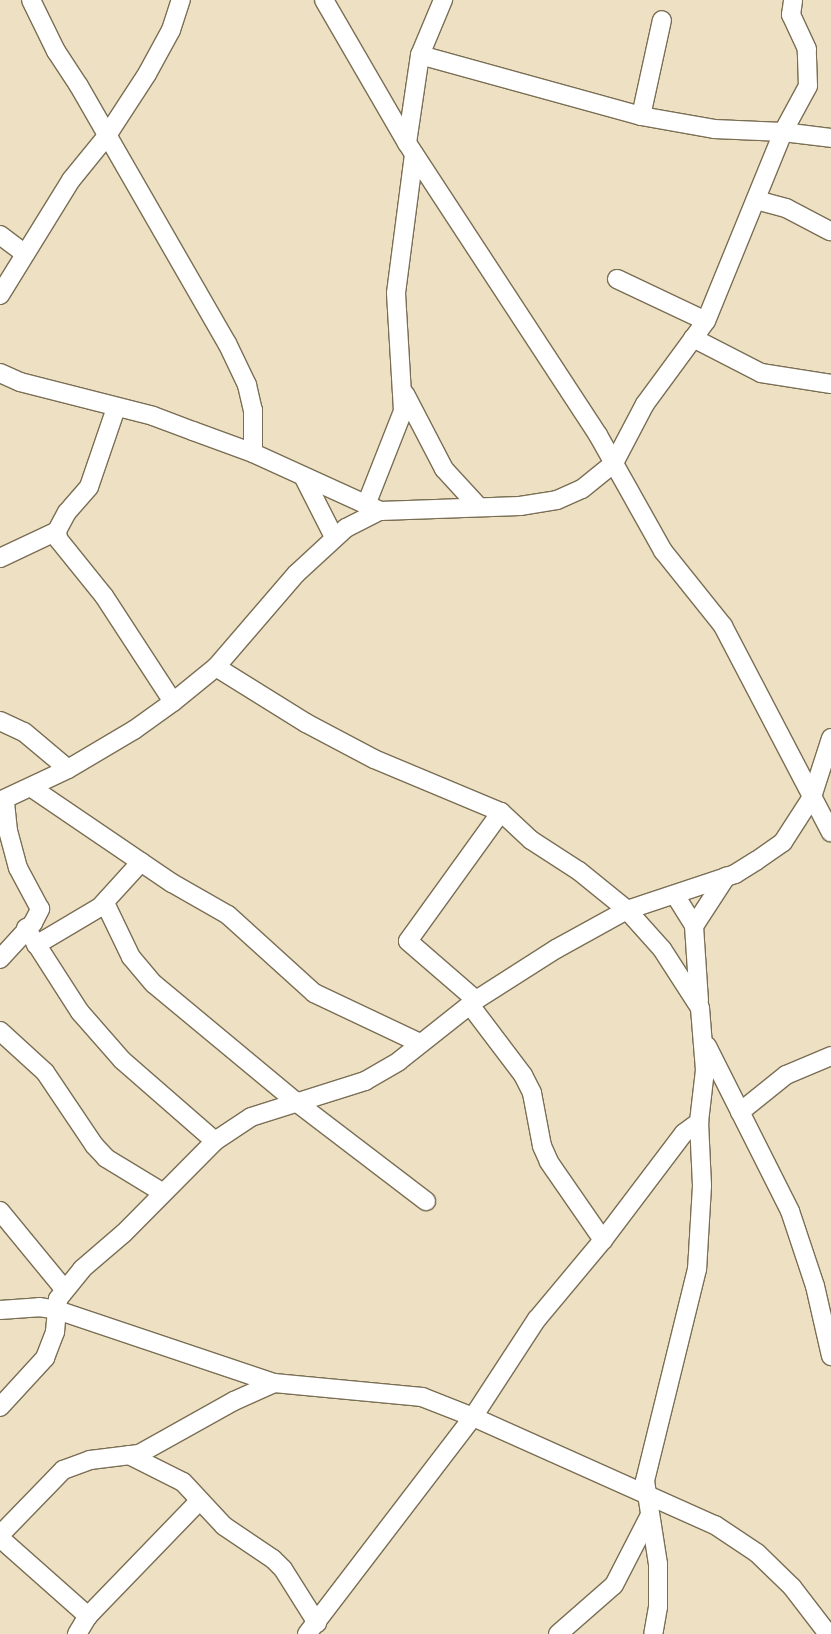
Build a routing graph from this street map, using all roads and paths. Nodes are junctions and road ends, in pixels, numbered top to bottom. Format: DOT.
graph roads {
  1 [pos="30,0"];
  2 [pos="181,0"];
  3 [pos="324,0"];
  4 [pos="444,0"];
  5 [pos="793,0"];
  6 [pos="662,20"];
  7 [pos="420,55"];
  8 [pos="640,116"];
  9 [pos="783,132"];
  10 [pos="106,137"];
  11 [pos="831,138"];
  12 [pos="410,148"];
  13 [pos="756,200"];
  14 [pos="830,231"];
  15 [pos="0,235"];
  16 [pos="25,254"];
  17 [pos="617,280"];
  18 [pos="0,295"];
  19 [pos="706,321"];
  20 [pos="692,338"];
  21 [pos="0,373"];
  22 [pos="831,384"];
  23 [pos="403,391"];
  24 [pos="116,408"];
  25 [pos="252,453"];
  26 [pos="614,463"];
  27 [pos="304,478"];
  28 [pos="478,506"];
  29 [pos="373,508"];
  30 [pos="57,531"];
  31 [pos="334,537"];
  32 [pos="0,558"];
  33 [pos="216,667"];
  34 [pos="173,702"];
  35 [pos="0,721"];
  36 [pos="831,738"];
  37 [pos="68,769"];
  38 [pos="32,788"];
  39 [pos="812,797"];
  40 [pos="3,800"];
  41 [pos="501,812"];
  42 [pos="831,834"];
  43 [pos="140,862"];
  44 [pos="726,877"];
  45 [pos="674,895"];
  46 [pos="105,903"];
  47 [pos="627,910"];
  48 [pos="694,926"];
  49 [pos="26,928"];
  50 [pos="36,945"];
  51 [pos="0,959"];
  52 [pos="473,1003"];
  53 [pos="700,1008"];
  54 [pos="0,1031"];
  55 [pos="704,1041"];
  56 [pos="420,1043"];
  57 [pos="831,1056"];
  58 [pos="295,1101"];
  59 [pos="740,1112"];
  60 [pos="699,1122"];
  61 [pos="216,1141"];
  62 [pos="162,1192"];
  63 [pos="426,1202"];
  64 [pos="0,1211"];
  65 [pos="603,1240"];
  66 [pos="65,1290"];
  67 [pos="0,1310"];
  68 [pos="57,1310"];
  69 [pos="831,1356"];
  70 [pos="274,1383"];
  71 [pos="0,1407"];
  72 [pos="473,1417"];
  73 [pos="129,1455"];
  74 [pos="649,1497"];
  75 [pos="199,1501"];
  76 [pos="649,1517"];
  77 [pos="0,1537"];
  78 [pos="88,1616"];
  79 [pos="310,1631"];
  80 [pos="77,1634"];
  81 [pos="558,1634"];
  82 [pos="653,1634"];
  83 [pos="828,1634"];
  1 -- 10 [label="street"];
  2 -- 10 [label="street"];
  3 -- 12 [label="street"];
  4 -- 7 [label="street"];
  5 -- 9 [label="street"];
  6 -- 8 [label="street"];
  7 -- 8 [label="street"];
  7 -- 12 [label="street"];
  8 -- 9 [label="street"];
  9 -- 11 [label="street"];
  9 -- 13 [label="street"];
  10 -- 16 [label="street"];
  10 -- 25 [label="street"];
  12 -- 23 [label="street"];
  12 -- 26 [label="street"];
  13 -- 14 [label="street"];
  13 -- 19 [label="street"];
  15 -- 16 [label="street"];
  16 -- 18 [label="street"];
  17 -- 19 [label="street"];
  19 -- 20 [label="street"];
  20 -- 22 [label="street"];
  20 -- 26 [label="street"];
  21 -- 24 [label="street"];
  23 -- 28 [label="street"];
  23 -- 29 [label="street"];
  24 -- 25 [label="street"];
  24 -- 30 [label="street"];
  25 -- 27 [label="street"];
  26 -- 28 [label="street"];
  26 -- 39 [label="street"];
  27 -- 29 [label="street"];
  27 -- 31 [label="street"];
  28 -- 29 [label="street"];
  29 -- 31 [label="street"];
  30 -- 32 [label="street"];
  30 -- 34 [label="street"];
  31 -- 33 [label="street"];
  33 -- 34 [label="street"];
  33 -- 41 [label="street"];
  34 -- 37 [label="street"];
  35 -- 37 [label="street"];
  36 -- 39 [label="street"];
  37 -- 38 [label="street"];
  38 -- 40 [label="street"];
  38 -- 43 [label="street"];
  39 -- 42 [label="street"];
  39 -- 44 [label="street"];
  40 -- 49 [label="street"];
  41 -- 47 [label="street"];
  41 -- 52 [label="street"];
  43 -- 46 [label="street"];
  43 -- 56 [label="street"];
  44 -- 45 [label="street"];
  44 -- 48 [label="street"];
  45 -- 47 [label="street"];
  45 -- 48 [label="street"];
  46 -- 50 [label="street"];
  46 -- 58 [label="street"];
  47 -- 52 [label="street"];
  47 -- 53 [label="street"];
  48 -- 53 [label="street"];
  49 -- 50 [label="street"];
  49 -- 51 [label="street"];
  50 -- 61 [label="street"];
  52 -- 56 [label="street"];
  52 -- 65 [label="street"];
  53 -- 55 [label="street"];
  54 -- 62 [label="street"];
  55 -- 59 [label="street"];
  55 -- 60 [label="street"];
  56 -- 58 [label="street"];
  57 -- 59 [label="street"];
  58 -- 61 [label="street"];
  58 -- 63 [label="street"];
  59 -- 69 [label="street"];
  60 -- 65 [label="street"];
  60 -- 74 [label="street"];
  61 -- 62 [label="street"];
  62 -- 66 [label="street"];
  64 -- 66 [label="street"];
  65 -- 72 [label="street"];
  66 -- 68 [label="street"];
  67 -- 68 [label="street"];
  68 -- 70 [label="street"];
  68 -- 71 [label="street"];
  70 -- 72 [label="street"];
  70 -- 73 [label="street"];
  72 -- 74 [label="street"];
  72 -- 79 [label="street"];
  73 -- 75 [label="street"];
  73 -- 77 [label="street"];
  74 -- 76 [label="street"];
  74 -- 83 [label="street"];
  75 -- 78 [label="street"];
  75 -- 79 [label="street"];
  76 -- 81 [label="street"];
  76 -- 82 [label="street"];
  77 -- 78 [label="street"];
  78 -- 80 [label="street"];
}
